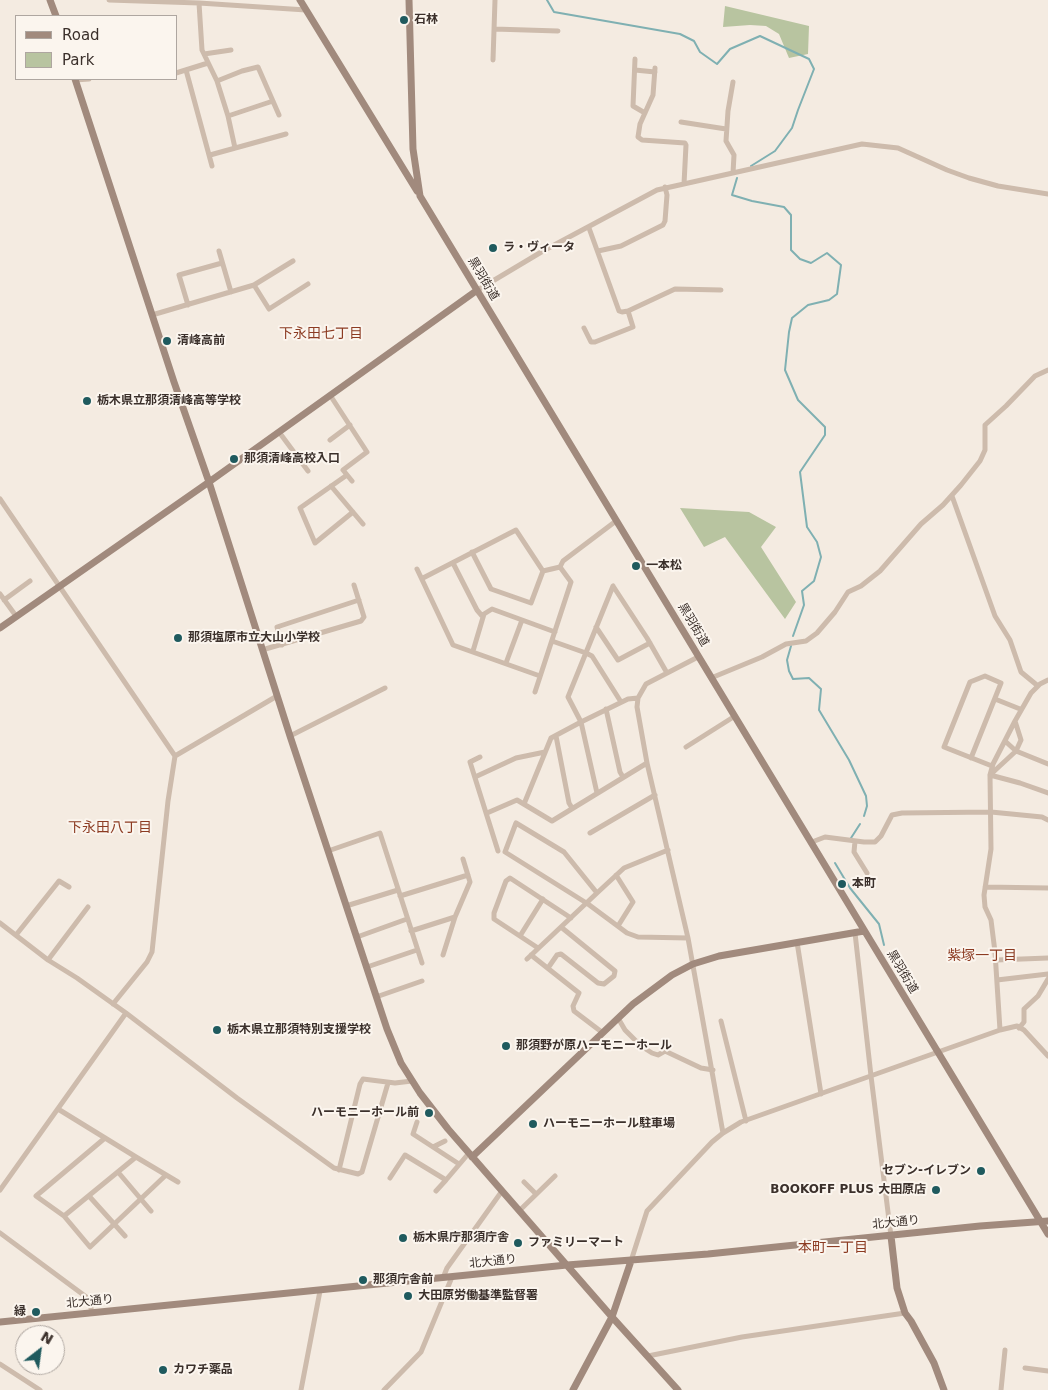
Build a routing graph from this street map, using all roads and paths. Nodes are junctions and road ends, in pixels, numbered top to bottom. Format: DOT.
graph roads {
  1 [pos="50,0"];
  2 [pos="109,0"];
  3 [pos="300,0"];
  4 [pos="409,0"];
  5 [pos="495,0"];
  6 [pos="199,3"];
  7 [pos="306,10"];
  8 [pos="56,15"];
  9 [pos="494,29"];
  10 [pos="558,31"];
  11 [pos="231,50"];
  12 [pos="204,54"];
  13 [pos="635,59"];
  14 [pos="493,60"];
  15 [pos="208,62"];
  16 [pos="186,70"];
  17 [pos="635,70"];
  18 [pos="178,72"];
  19 [pos="75,80"];
  20 [pos="217,81"];
  21 [pos="733,82"];
  22 [pos="273,101"];
  23 [pos="645,113"];
  24 [pos="279,115"];
  25 [pos="228,116"];
  26 [pos="681,122"];
  27 [pos="726,129"];
  28 [pos="286,134"];
  29 [pos="235,148"];
  30 [pos="210,155"];
  31 [pos="212,166"];
  32 [pos="733,174"];
  33 [pos="684,184"];
  34 [pos="666,187"];
  35 [pos="1048,194"];
  36 [pos="420,196"];
  37 [pos="589,228"];
  38 [pos="219,251"];
  39 [pos="598,251"];
  40 [pos="293,261"];
  41 [pos="222,263"];
  42 [pos="308,284"];
  43 [pos="254,285"];
  44 [pos="721,290"];
  45 [pos="476,291"];
  46 [pos="231,292"];
  47 [pos="188,305"];
  48 [pos="628,311"];
  49 [pos="152,315"];
  50 [pos="584,328"];
  51 [pos="1048,370"];
  52 [pos="330,395"];
  53 [pos="350,425"];
  54 [pos="279,432"];
  55 [pos="330,440"];
  56 [pos="308,471"];
  57 [pos="347,475"];
  58 [pos="352,481"];
  59 [pos="209,482"];
  60 [pos="331,486"];
  61 [pos="952,496"];
  62 [pos="0,499"];
  63 [pos="353,512"];
  64 [pos="616,521"];
  65 [pos="363,524"];
  66 [pos="472,552"];
  67 [pos="453,563"];
  68 [pos="560,567"];
  69 [pos="418,569"];
  70 [pos="542,571"];
  71 [pos="423,578"];
  72 [pos="30,581"];
  73 [pos="59,585"];
  74 [pos="354,585"];
  75 [pos="0,594"];
  76 [pos="4,600"];
  77 [pos="359,600"];
  78 [pos="16,616"];
  79 [pos="483,618"];
  80 [pos="522,620"];
  81 [pos="596,626"];
  82 [pos="0,628"];
  83 [pos="555,632"];
  84 [pos="552,641"];
  85 [pos="650,643"];
  86 [pos="282,645"];
  87 [pos="262,650"];
  88 [pos="473,651"];
  89 [pos="586,652"];
  90 [pos="698,656"];
  91 [pos="506,663"];
  92 [pos="667,673"];
  93 [pos="540,676"];
  94 [pos="711,678"];
  95 [pos="1048,680"];
  96 [pos="1038,686"];
  97 [pos="385,688"];
  98 [pos="535,692"];
  99 [pos="277,696"];
  100 [pos="638,698"];
  101 [pos="995,699"];
  102 [pos="621,702"];
  103 [pos="1020,709"];
  104 [pos="606,710"];
  105 [pos="735,716"];
  106 [pos="1015,720"];
  107 [pos="581,722"];
  108 [pos="290,736"];
  109 [pos="556,736"];
  110 [pos="1005,741"];
  111 [pos="686,748"];
  112 [pos="1016,751"];
  113 [pos="545,752"];
  114 [pos="175,756"];
  115 [pos="480,757"];
  116 [pos="971,758"];
  117 [pos="647,763"];
  118 [pos="1048,764"];
  119 [pos="992,766"];
  120 [pos="990,775"];
  121 [pos="475,777"];
  122 [pos="623,777"];
  123 [pos="597,793"];
  124 [pos="1048,793"];
  125 [pos="655,795"];
  126 [pos="524,804"];
  127 [pos="572,808"];
  128 [pos="991,812"];
  129 [pos="487,813"];
  130 [pos="1048,820"];
  131 [pos="590,833"];
  132 [pos="856,841"];
  133 [pos="812,842"];
  134 [pos="328,850"];
  135 [pos="668,850"];
  136 [pos="498,851"];
  137 [pos="463,859"];
  138 [pos="867,873"];
  139 [pos="468,875"];
  140 [pos="616,875"];
  141 [pos="69,887"];
  142 [pos="985,887"];
  143 [pos="1048,888"];
  144 [pos="398,890"];
  145 [pos="597,893"];
  146 [pos="400,896"];
  147 [pos="543,899"];
  148 [pos="588,904"];
  149 [pos="346,906"];
  150 [pos="88,907"];
  151 [pos="455,917"];
  152 [pos="571,918"];
  153 [pos="408,919"];
  154 [pos="0,923"];
  155 [pos="618,926"];
  156 [pos="561,927"];
  157 [pos="411,931"];
  158 [pos="864,931"];
  159 [pos="855,932"];
  160 [pos="16,935"];
  161 [pos="520,936"];
  162 [pos="357,937"];
  163 [pos="688,938"];
  164 [pos="797,942"];
  165 [pos="538,948"];
  166 [pos="417,950"];
  167 [pos="443,956"];
  168 [pos="1048,958"];
  169 [pos="48,960"];
  170 [pos="996,960"];
  171 [pos="422,963"];
  172 [pos="693,964"];
  173 [pos="367,967"];
  174 [pos="548,968"];
  175 [pos="1048,974"];
  176 [pos="1048,979"];
  177 [pos="998,980"];
  178 [pos="422,981"];
  179 [pos="376,997"];
  180 [pos="113,1004"];
  181 [pos="126,1013"];
  182 [pos="618,1018"];
  183 [pos="721,1021"];
  184 [pos="1019,1028"];
  185 [pos="1000,1030"];
  186 [pos="603,1033"];
  187 [pos="938,1052"];
  188 [pos="1048,1056"];
  189 [pos="713,1070"];
  190 [pos="871,1076"];
  191 [pos="412,1081"];
  192 [pos="388,1083"];
  193 [pos="821,1094"];
  194 [pos="58,1110"];
  195 [pos="746,1121"];
  196 [pos="417,1122"];
  197 [pos="723,1133"];
  198 [pos="105,1138"];
  199 [pos="445,1141"];
  200 [pos="433,1147"];
  201 [pos="470,1155"];
  202 [pos="136,1157"];
  203 [pos="459,1164"];
  204 [pos="339,1170"];
  205 [pos="118,1172"];
  206 [pos="166,1175"];
  207 [pos="555,1176"];
  208 [pos="390,1178"];
  209 [pos="446,1180"];
  210 [pos="178,1182"];
  211 [pos="524,1182"];
  212 [pos="0,1190"];
  213 [pos="436,1191"];
  214 [pos="502,1192"];
  215 [pos="536,1194"];
  216 [pos="89,1196"];
  217 [pos="140,1199"];
  218 [pos="519,1210"];
  219 [pos="151,1211"];
  220 [pos="64,1216"];
  221 [pos="1044,1221"];
  222 [pos="114,1224"];
  223 [pos="0,1233"];
  224 [pos="1048,1234"];
  225 [pos="125,1236"];
  226 [pos="891,1236"];
  227 [pos="631,1261"];
  228 [pos="567,1265"];
  229 [pos="452,1277"];
  230 [pos="443,1278"];
  231 [pos="320,1290"];
  232 [pos="92,1313"];
  233 [pos="905,1313"];
  234 [pos="612,1317"];
  235 [pos="0,1322"];
  236 [pos="1005,1350"];
  237 [pos="648,1356"];
  238 [pos="0,1364"];
  239 [pos="1025,1368"];
  240 [pos="1048,1371"];
  241 [pos="40,1390"];
  242 [pos="301,1390"];
  243 [pos="384,1390"];
  244 [pos="573,1390"];
  245 [pos="678,1390"];
  246 [pos="944,1390"];
  247 [pos="1001,1390"];
  1 -- 8 [label="street"];
  2 -- 6 [label="street"];
  3 -- 7 [label="street"];
  4 -- 36 [label="street, 黒羽街道"];
  5 -- 9 [label="street"];
  6 -- 7 [label="street"];
  6 -- 12 [label="street"];
  7 -- 36 [label="street"];
  9 -- 10 [label="street"];
  9 -- 14 [label="street"];
  11 -- 12 [label="street"];
  12 -- 15 [label="street"];
  13 -- 17 [label="street"];
  15 -- 16 [label="street"];
  15 -- 20 [label="street"];
  16 -- 18 [label="street"];
  16 -- 30 [label="street"];
  17 -- 23 [label="street"];
  17 -- 23 [label="street"];
  19 -- 49 [label="street"];
  20 -- 22 [label="street"];
  20 -- 25 [label="street"];
  21 -- 27 [label="street"];
  22 -- 24 [label="street"];
  22 -- 25 [label="street"];
  23 -- 33 [label="street"];
  25 -- 29 [label="street"];
  26 -- 27 [label="street"];
  27 -- 32 [label="street"];
  28 -- 29 [label="street"];
  29 -- 30 [label="street"];
  30 -- 31 [label="street"];
  32 -- 33 [label="street"];
  32 -- 35 [label="street"];
  33 -- 34 [label="street"];
  34 -- 37 [label="street"];
  34 -- 39 [label="street"];
  36 -- 45 [label="street, 黒羽街道"];
  37 -- 39 [label="street"];
  37 -- 45 [label="street"];
  38 -- 41 [label="street"];
  39 -- 48 [label="street"];
  40 -- 43 [label="street"];
  41 -- 46 [label="street"];
  41 -- 47 [label="street"];
  42 -- 43 [label="street"];
  43 -- 46 [label="street"];
  44 -- 48 [label="street"];
  45 -- 52 [label="street"];
  45 -- 64 [label="street, 黒羽街道"];
  46 -- 47 [label="street"];
  47 -- 49 [label="street"];
  48 -- 50 [label="street"];
  49 -- 59 [label="street"];
  51 -- 61 [label="street"];
  52 -- 53 [label="street"];
  52 -- 54 [label="street"];
  53 -- 55 [label="street"];
  53 -- 57 [label="street"];
  54 -- 56 [label="street"];
  54 -- 59 [label="street"];
  57 -- 58 [label="street"];
  57 -- 60 [label="street"];
  59 -- 73 [label="street"];
  59 -- 87 [label="street"];
  60 -- 63 [label="street"];
  60 -- 63 [label="street"];
  61 -- 94 [label="street"];
  61 -- 96 [label="street"];
  62 -- 73 [label="street"];
  63 -- 65 [label="street"];
  64 -- 68 [label="street"];
  64 -- 90 [label="street, 黒羽街道"];
  66 -- 67 [label="street"];
  66 -- 70 [label="street"];
  66 -- 70 [label="street"];
  67 -- 71 [label="street"];
  67 -- 79 [label="street"];
  68 -- 70 [label="street"];
  68 -- 83 [label="street"];
  69 -- 71 [label="street"];
  71 -- 88 [label="street"];
  72 -- 76 [label="street"];
  73 -- 78 [label="street"];
  73 -- 114 [label="street"];
  74 -- 77 [label="street"];
  75 -- 76 [label="street"];
  76 -- 78 [label="street"];
  77 -- 86 [label="street"];
  77 -- 86 [label="street"];
  78 -- 82 [label="street"];
  79 -- 80 [label="street"];
  79 -- 88 [label="street"];
  80 -- 83 [label="street"];
  80 -- 91 [label="street"];
  81 -- 85 [label="street"];
  81 -- 85 [label="street"];
  81 -- 89 [label="street"];
  83 -- 84 [label="street"];
  84 -- 89 [label="street"];
  84 -- 93 [label="street"];
  85 -- 92 [label="street"];
  86 -- 87 [label="street"];
  87 -- 99 [label="street"];
  88 -- 91 [label="street"];
  89 -- 102 [label="street"];
  89 -- 107 [label="street"];
  90 -- 92 [label="street"];
  90 -- 94 [label="street, 黒羽街道"];
  91 -- 93 [label="street"];
  92 -- 100 [label="street"];
  93 -- 98 [label="street"];
  94 -- 105 [label="street, 黒羽街道"];
  95 -- 96 [label="street"];
  96 -- 103 [label="street"];
  97 -- 108 [label="street"];
  99 -- 108 [label="street"];
  99 -- 114 [label="street"];
  100 -- 102 [label="street"];
  100 -- 117 [label="street"];
  101 -- 103 [label="street"];
  101 -- 116 [label="street"];
  101 -- 116 [label="street"];
  102 -- 104 [label="street"];
  103 -- 106 [label="street"];
  104 -- 107 [label="street"];
  104 -- 122 [label="street"];
  105 -- 111 [label="street"];
  105 -- 133 [label="street, 黒羽街道"];
  106 -- 110 [label="street"];
  106 -- 112 [label="street"];
  107 -- 109 [label="street"];
  107 -- 123 [label="street"];
  108 -- 134 [label="street"];
  109 -- 113 [label="street"];
  109 -- 127 [label="street"];
  110 -- 112 [label="street"];
  110 -- 119 [label="street"];
  112 -- 118 [label="street"];
  112 -- 120 [label="street"];
  113 -- 121 [label="street"];
  113 -- 126 [label="street"];
  114 -- 180 [label="street"];
  115 -- 121 [label="street"];
  116 -- 119 [label="street"];
  117 -- 122 [label="street"];
  117 -- 125 [label="street"];
  119 -- 120 [label="street"];
  120 -- 124 [label="street"];
  120 -- 128 [label="street"];
  121 -- 129 [label="street"];
  122 -- 123 [label="street"];
  123 -- 127 [label="street"];
  125 -- 131 [label="street"];
  125 -- 135 [label="street"];
  126 -- 127 [label="street"];
  126 -- 129 [label="street"];
  128 -- 130 [label="street"];
  128 -- 132 [label="street"];
  128 -- 142 [label="street"];
  129 -- 136 [label="street"];
  132 -- 133 [label="street"];
  132 -- 138 [label="street"];
  133 -- 158 [label="street, 黒羽街道"];
  134 -- 144 [label="street"];
  134 -- 149 [label="street"];
  135 -- 140 [label="street"];
  135 -- 163 [label="street"];
  137 -- 139 [label="street"];
  139 -- 146 [label="street"];
  139 -- 151 [label="street"];
  140 -- 145 [label="street"];
  140 -- 155 [label="street"];
  141 -- 160 [label="street"];
  142 -- 143 [label="street"];
  142 -- 170 [label="street"];
  144 -- 146 [label="street"];
  144 -- 149 [label="street"];
  145 -- 148 [label="street"];
  145 -- 148 [label="street"];
  146 -- 153 [label="street"];
  147 -- 152 [label="street"];
  147 -- 161 [label="street"];
  147 -- 161 [label="street"];
  148 -- 152 [label="street"];
  148 -- 155 [label="street"];
  149 -- 162 [label="street"];
  150 -- 169 [label="street"];
  151 -- 157 [label="street"];
  151 -- 167 [label="street"];
  152 -- 156 [label="street"];
  153 -- 157 [label="street"];
  153 -- 162 [label="street"];
  154 -- 160 [label="street"];
  155 -- 163 [label="street"];
  156 -- 165 [label="street"];
  156 -- 174 [label="street"];
  157 -- 166 [label="street"];
  158 -- 159 [label="street"];
  158 -- 187 [label="street, 黒羽街道"];
  159 -- 164 [label="street"];
  159 -- 190 [label="street"];
  160 -- 169 [label="street"];
  161 -- 165 [label="street"];
  162 -- 173 [label="street"];
  163 -- 172 [label="street"];
  164 -- 172 [label="street"];
  164 -- 193 [label="street"];
  165 -- 174 [label="street"];
  166 -- 171 [label="street"];
  166 -- 173 [label="street"];
  168 -- 170 [label="street"];
  169 -- 180 [label="street"];
  170 -- 177 [label="street"];
  172 -- 182 [label="street"];
  172 -- 189 [label="street"];
  173 -- 179 [label="street"];
  174 -- 186 [label="street"];
  175 -- 177 [label="street"];
  176 -- 184 [label="street"];
  177 -- 185 [label="street"];
  178 -- 179 [label="street"];
  179 -- 191 [label="street"];
  180 -- 181 [label="street"];
  181 -- 194 [label="street"];
  181 -- 204 [label="street"];
  182 -- 186 [label="street"];
  182 -- 189 [label="street"];
  183 -- 195 [label="street"];
  184 -- 185 [label="street"];
  184 -- 188 [label="street"];
  185 -- 187 [label="street"];
  186 -- 201 [label="street"];
  187 -- 190 [label="street"];
  187 -- 221 [label="street, 黒羽街道"];
  189 -- 197 [label="street"];
  190 -- 193 [label="street"];
  190 -- 226 [label="street"];
  191 -- 192 [label="street"];
  191 -- 201 [label="street"];
  192 -- 204 [label="street"];
  192 -- 204 [label="street"];
  193 -- 195 [label="street"];
  194 -- 198 [label="street"];
  194 -- 212 [label="street"];
  195 -- 197 [label="street"];
  196 -- 200 [label="street"];
  197 -- 227 [label="street"];
  198 -- 202 [label="street"];
  198 -- 220 [label="street"];
  199 -- 200 [label="street"];
  200 -- 203 [label="street"];
  201 -- 203 [label="street"];
  201 -- 214 [label="street"];
  202 -- 205 [label="street"];
  202 -- 206 [label="street"];
  203 -- 209 [label="street"];
  205 -- 216 [label="street"];
  205 -- 217 [label="street"];
  206 -- 210 [label="street"];
  206 -- 217 [label="street"];
  207 -- 215 [label="street"];
  208 -- 209 [label="street"];
  209 -- 213 [label="street"];
  211 -- 215 [label="street"];
  214 -- 218 [label="street"];
  214 -- 230 [label="street"];
  215 -- 218 [label="street"];
  216 -- 220 [label="street"];
  216 -- 222 [label="street"];
  217 -- 219 [label="street"];
  217 -- 222 [label="street"];
  218 -- 228 [label="street"];
  220 -- 222 [label="street"];
  221 -- 224 [label="street, 黒羽街道"];
  221 -- 226 [label="street, 北大通り"];
  222 -- 225 [label="street"];
  223 -- 232 [label="street"];
  226 -- 227 [label="street, 北大通り"];
  226 -- 233 [label="street"];
  227 -- 228 [label="street, 北大通り"];
  227 -- 234 [label="street"];
  228 -- 229 [label="street, 北大通り"];
  228 -- 234 [label="street"];
  229 -- 230 [label="street, 北大通り"];
  229 -- 243 [label="street"];
  230 -- 231 [label="street, 北大通り"];
  231 -- 232 [label="street, 北大通り"];
  231 -- 242 [label="street"];
  232 -- 235 [label="street, 北大通り"];
  233 -- 237 [label="street"];
  233 -- 246 [label="street"];
  234 -- 237 [label="street"];
  234 -- 244 [label="street"];
  236 -- 247 [label="street"];
  237 -- 245 [label="street"];
  238 -- 241 [label="street"];
  239 -- 240 [label="street"];
}
